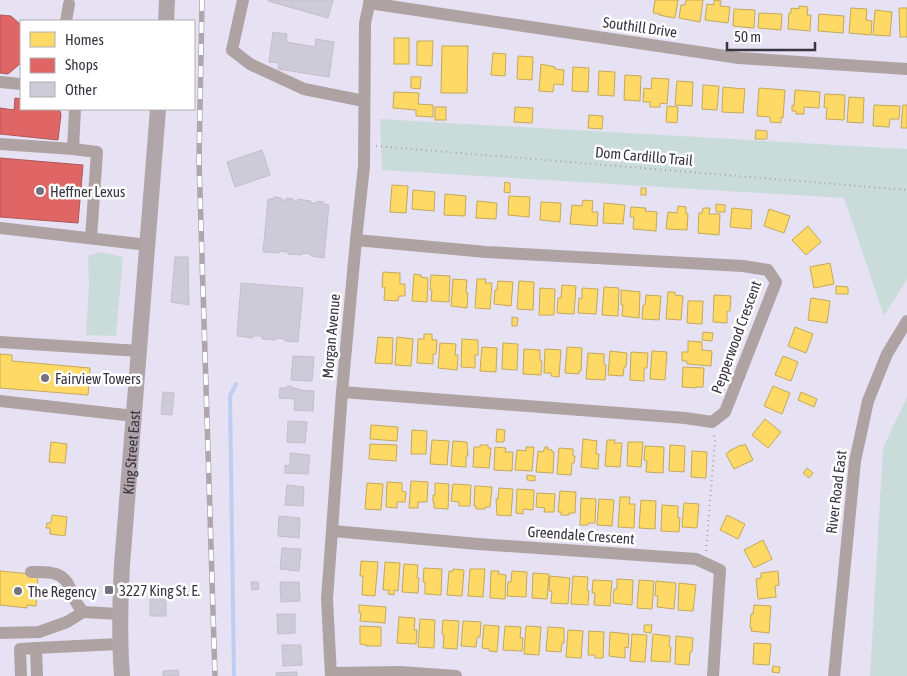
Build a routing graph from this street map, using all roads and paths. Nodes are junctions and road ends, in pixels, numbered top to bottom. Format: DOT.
graph roads {
  1 [pos="168,0"];
  2 [pos="243,0"];
  3 [pos="370,1"];
  4 [pos="69,4"];
  5 [pos="66,20"];
  6 [pos="166,20"];
  7 [pos="907,69"];
  8 [pos="0,82"];
  9 [pos="20,84"];
  10 [pos="364,101"];
  11 [pos="75,110"];
  12 [pos="158,110"];
  13 [pos="0,144"];
  14 [pos="379,146"];
  15 [pos="73,149"];
  16 [pos="907,190"];
  17 [pos="0,228"];
  18 [pos="91,238"];
  19 [pos="356,240"];
  20 [pos="148,245"];
  21 [pos="907,321"];
  22 [pos="0,342"];
  23 [pos="139,351"];
  24 [pos="342,392"];
  25 [pos="0,401"];
  26 [pos="134,416"];
  27 [pos="712,422"];
  28 [pos="333,531"];
  29 [pos="706,563"];
  30 [pos="32,572"];
  31 [pos="83,612"];
  32 [pos="119,614"];
  33 [pos="0,632"];
  34 [pos="119,644"];
  35 [pos="36,648"];
  36 [pos="331,675"];
  37 [pos="21,676"];
  38 [pos="37,676"];
  39 [pos="122,676"];
  40 [pos="456,676"];
  41 [pos="713,676"];
  42 [pos="834,676"];
  1 -- 6 [label="main road"];
  2 -- 10 [label="street"];
  3 -- 7 [label="street, Southill Drive"];
  3 -- 10 [label="street, Morgan Avenue"];
  4 -- 5 [label="street"];
  8 -- 9 [label="street"];
  10 -- 19 [label="street, Morgan Avenue"];
  11 -- 15 [label="street"];
  12 -- 20 [label="main road, King Street East"];
  13 -- 15 [label="street"];
  14 -- 16 [label="path, Dom Cardillo Trail"];
  15 -- 18 [label="street"];
  17 -- 18 [label="street"];
  18 -- 20 [label="street"];
  19 -- 24 [label="street, Morgan Avenue"];
  19 -- 27 [label="street, Pepperwood Crescent"];
  20 -- 23 [label="main road, King Street East"];
  21 -- 42 [label="street, River Road East"];
  22 -- 23 [label="street"];
  23 -- 26 [label="main road, King Street East"];
  24 -- 27 [label="street"];
  24 -- 28 [label="street, Morgan Avenue"];
  25 -- 26 [label="street"];
  26 -- 32 [label="main road, King Street East"];
  27 -- 29 [label="path"];
  28 -- 29 [label="street, Greendale Crescent"];
  28 -- 36 [label="street, Morgan Avenue"];
  29 -- 41 [label="street"];
  30 -- 31 [label="street"];
  31 -- 32 [label="street"];
  31 -- 33 [label="street"];
  32 -- 34 [label="main road, King Street East"];
  34 -- 35 [label="street"];
  34 -- 39 [label="main road, King Street East"];
  35 -- 37 [label="street"];
  35 -- 38 [label="street"];
  36 -- 40 [label="street"];
}
